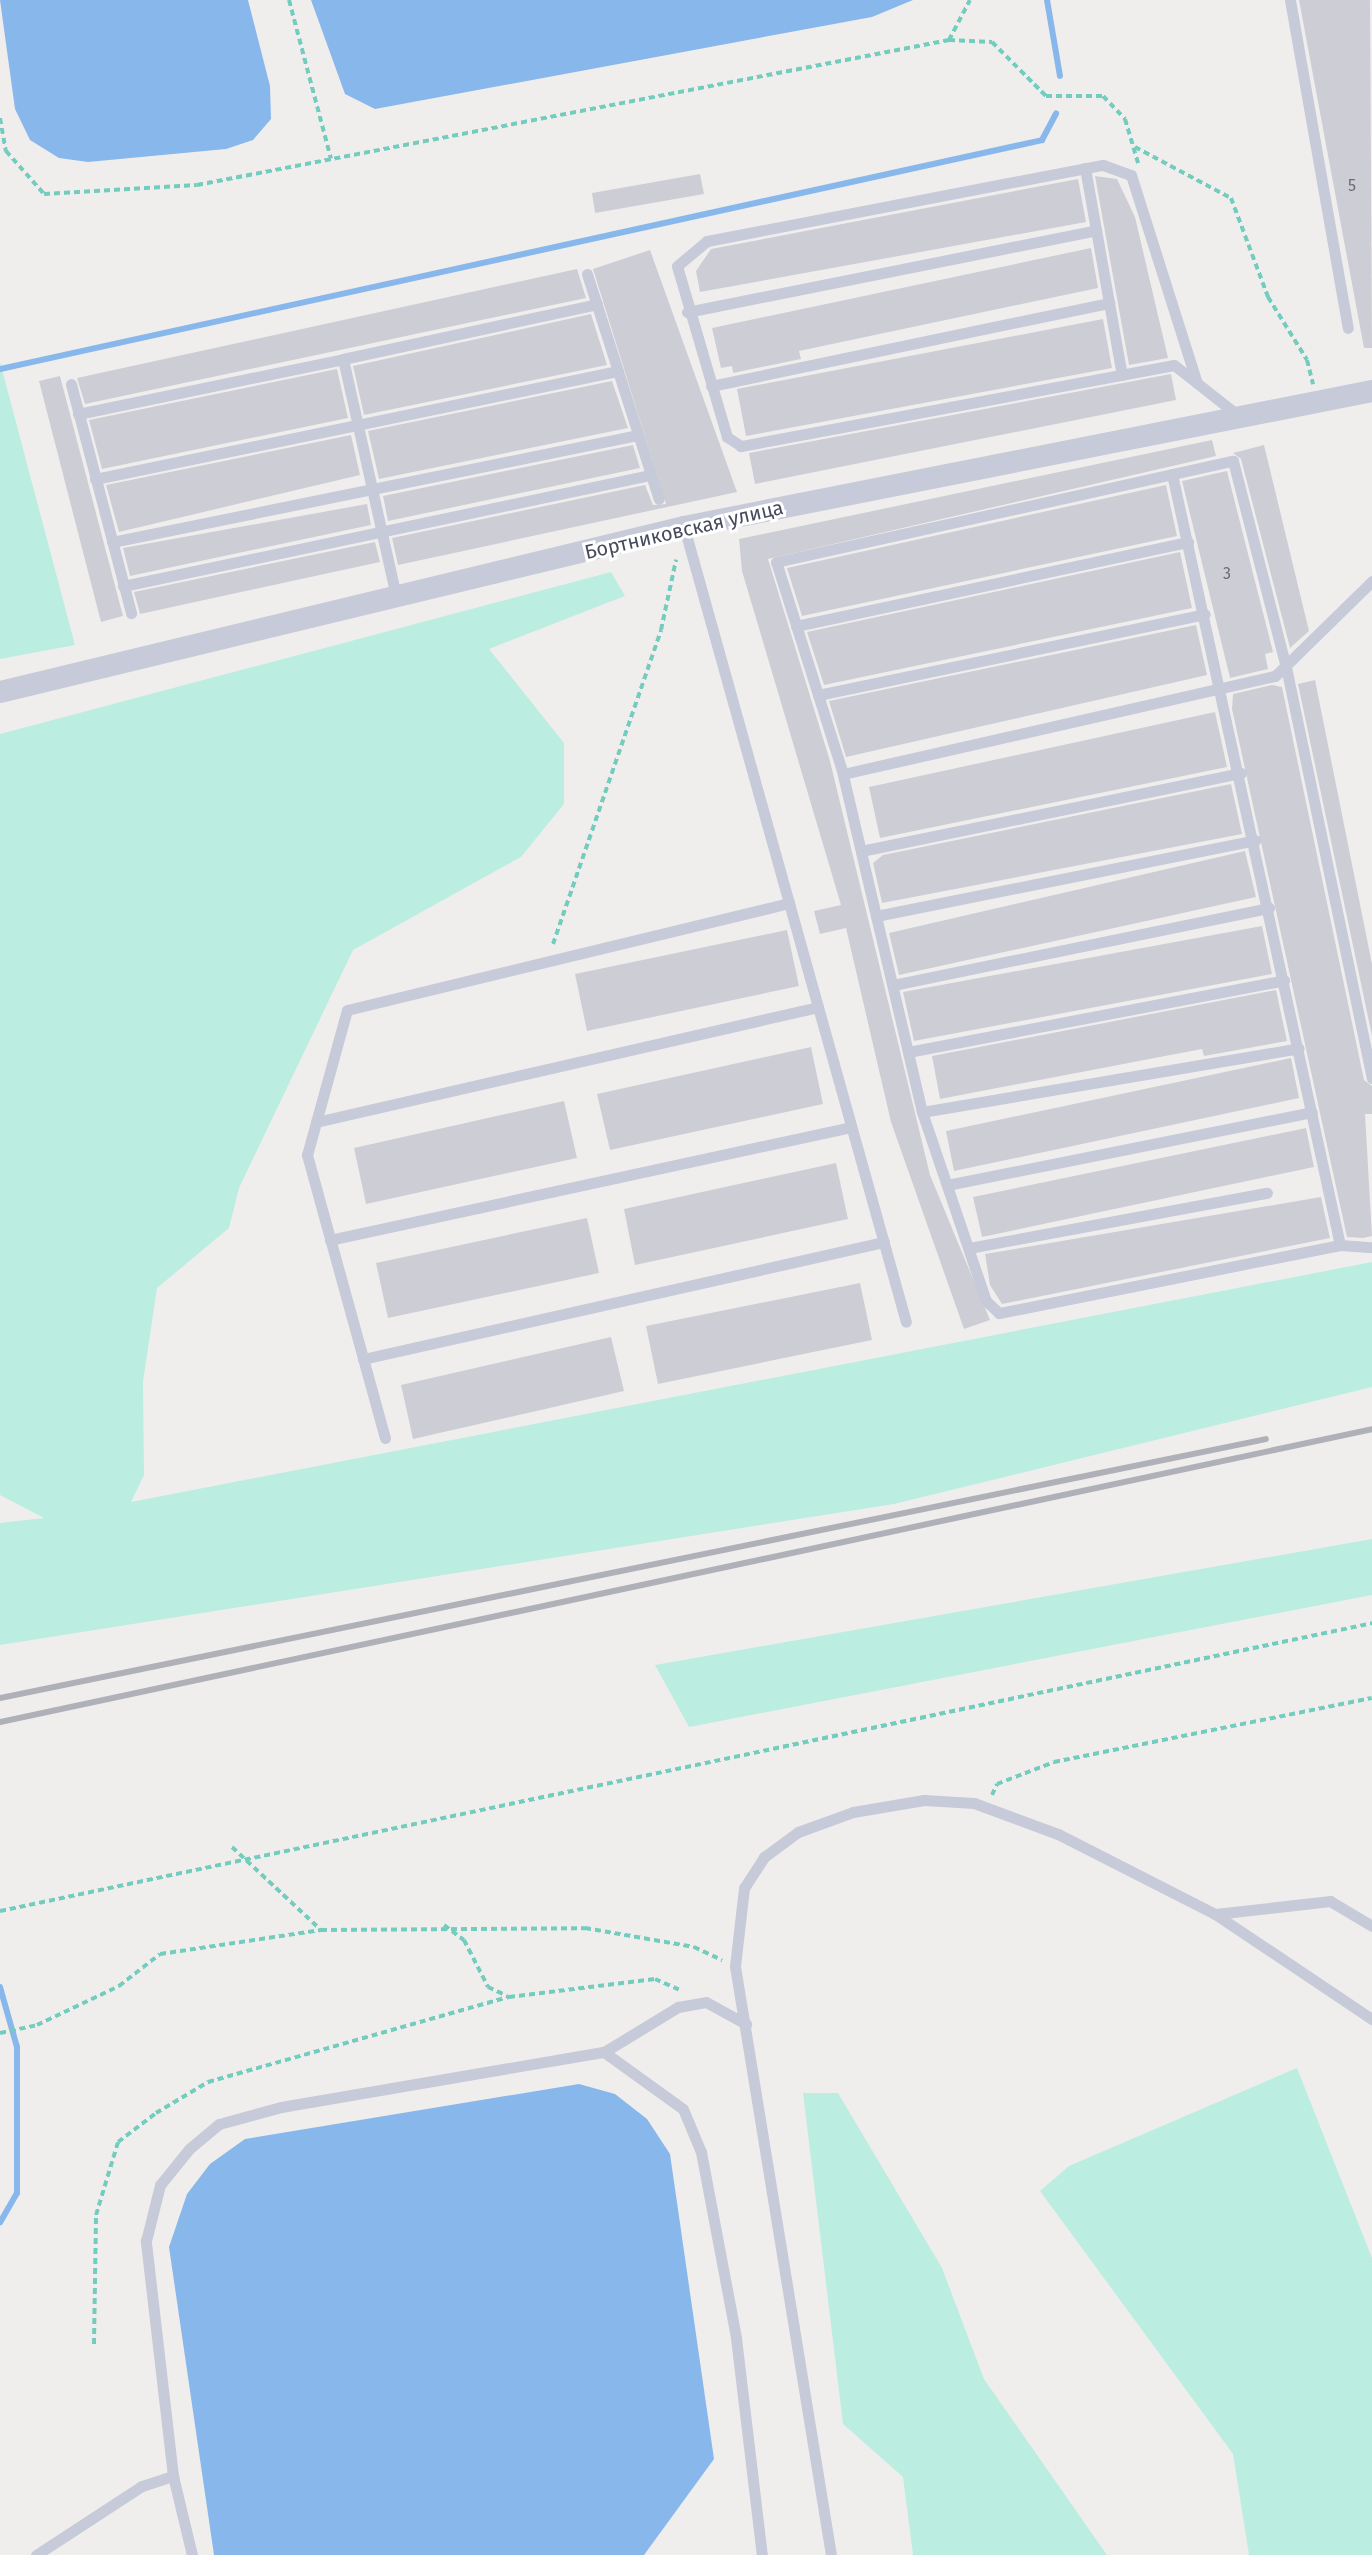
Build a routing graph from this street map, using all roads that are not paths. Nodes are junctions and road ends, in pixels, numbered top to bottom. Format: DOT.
graph roads {
  1 [pos="1290,0"];
  2 [pos="1085,168"];
  3 [pos="1096,230"];
  4 [pos="587,274"];
  5 [pos="1109,303"];
  6 [pos="597,304"];
  7 [pos="687,312"];
  8 [pos="1348,328"];
  9 [pos="343,359"];
  10 [pos="618,371"];
  11 [pos="1122,375"];
  12 [pos="1197,383"];
  13 [pos="71,384"];
  14 [pos="711,386"];
  15 [pos="1372,391"];
  16 [pos="78,414"];
  17 [pos="1241,417"];
  18 [pos="358,424"];
  19 [pos="638,435"];
  20 [pos="1172,474"];
  21 [pos="650,475"];
  22 [pos="95,479"];
  23 [pos="372,488"];
  24 [pos="659,499"];
  25 [pos="684,527"];
  26 [pos="382,532"];
  27 [pos="112,542"];
  28 [pos="1188,542"];
  29 [pos="1372,581"];
  30 [pos="123,586"];
  31 [pos="397,600"];
  32 [pos="131,613"];
  33 [pos="1205,614"];
  34 [pos="796,626"];
  35 [pos="1286,667"];
  36 [pos="0,692"];
  37 [pos="1224,692"];
  38 [pos="818,695"];
  39 [pos="1241,773"];
  40 [pos="843,774"];
  41 [pos="1255,840"];
  42 [pos="861,851"];
  43 [pos="789,903"];
  44 [pos="1269,908"];
  45 [pos="876,916"];
  46 [pos="1284,980"];
  47 [pos="893,985"];
  48 [pos="818,1007"];
  49 [pos="1299,1048"];
  50 [pos="908,1052"];
  51 [pos="1372,1078"];
  52 [pos="922,1112"];
  53 [pos="1312,1112"];
  54 [pos="316,1122"];
  55 [pos="851,1127"];
  56 [pos="947,1185"];
  57 [pos="1267,1193"];
  58 [pos="330,1240"];
  59 [pos="884,1242"];
  60 [pos="1340,1245"];
  61 [pos="1372,1247"];
  62 [pos="969,1248"];
  63 [pos="906,1322"];
  64 [pos="363,1359"];
  65 [pos="385,1438"];
  66 [pos="1215,1914"];
  67 [pos="1372,1926"];
  68 [pos="1372,2019"];
  69 [pos="746,2024"];
  70 [pos="604,2052"];
  71 [pos="173,2476"];
  72 [pos="36,2555"];
  73 [pos="192,2555"];
  74 [pos="762,2555"];
  75 [pos="831,2555"];
  1 -- 8 [label="lane"];
  2 -- 3 [label="lane"];
  2 -- 7 [label="lane"];
  2 -- 12 [label="lane"];
  3 -- 5 [label="lane"];
  3 -- 7 [label="lane"];
  4 -- 6 [label="lane"];
  5 -- 11 [label="lane"];
  5 -- 14 [label="lane"];
  6 -- 9 [label="lane"];
  6 -- 10 [label="lane"];
  7 -- 14 [label="lane"];
  9 -- 16 [label="lane"];
  9 -- 18 [label="lane"];
  10 -- 18 [label="lane"];
  10 -- 19 [label="lane"];
  11 -- 12 [label="lane"];
  11 -- 14 [label="lane"];
  12 -- 17 [label="lane"];
  13 -- 16 [label="lane"];
  15 -- 17 [label="street, Бортниковская улица"];
  16 -- 22 [label="lane"];
  17 -- 25 [label="street, Бортниковская улица"];
  18 -- 22 [label="lane"];
  18 -- 23 [label="lane"];
  19 -- 21 [label="lane"];
  19 -- 23 [label="lane"];
  20 -- 28 [label="lane"];
  20 -- 34 [label="lane"];
  20 -- 35 [label="lane"];
  21 -- 24 [label="lane"];
  21 -- 26 [label="lane"];
  22 -- 27 [label="lane"];
  23 -- 26 [label="lane"];
  23 -- 27 [label="lane"];
  25 -- 31 [label="street, Бортниковская улица"];
  25 -- 43 [label="lane"];
  26 -- 30 [label="lane"];
  26 -- 31 [label="lane"];
  27 -- 30 [label="lane"];
  28 -- 33 [label="lane"];
  28 -- 34 [label="lane"];
  29 -- 35 [label="lane"];
  30 -- 32 [label="lane"];
  31 -- 36 [label="street, Бортниковская улица"];
  33 -- 37 [label="lane"];
  33 -- 38 [label="lane"];
  34 -- 38 [label="lane"];
  35 -- 37 [label="lane"];
  35 -- 51 [label="lane"];
  37 -- 39 [label="lane"];
  37 -- 40 [label="lane"];
  38 -- 40 [label="lane"];
  39 -- 41 [label="lane"];
  39 -- 42 [label="lane"];
  40 -- 42 [label="lane"];
  41 -- 44 [label="lane"];
  41 -- 45 [label="lane"];
  42 -- 45 [label="lane"];
  43 -- 48 [label="lane"];
  43 -- 54 [label="lane"];
  44 -- 46 [label="lane"];
  44 -- 47 [label="lane"];
  45 -- 47 [label="lane"];
  46 -- 49 [label="lane"];
  46 -- 50 [label="lane"];
  47 -- 50 [label="lane"];
  48 -- 54 [label="lane"];
  48 -- 55 [label="lane"];
  49 -- 52 [label="lane"];
  49 -- 53 [label="lane"];
  50 -- 52 [label="lane"];
  52 -- 56 [label="lane"];
  53 -- 56 [label="lane"];
  53 -- 60 [label="lane"];
  54 -- 58 [label="lane"];
  55 -- 58 [label="lane"];
  55 -- 59 [label="lane"];
  56 -- 62 [label="lane"];
  57 -- 62 [label="lane"];
  58 -- 64 [label="lane"];
  59 -- 63 [label="lane"];
  59 -- 64 [label="lane"];
  60 -- 61 [label="lane"];
  60 -- 62 [label="lane"];
  64 -- 65 [label="lane"];
  66 -- 67 [label="lane"];
  66 -- 68 [label="lane"];
  66 -- 69 [label="lane"];
  69 -- 70 [label="lane"];
  69 -- 75 [label="lane"];
  70 -- 71 [label="lane"];
  70 -- 74 [label="lane"];
  71 -- 72 [label="lane"];
  71 -- 73 [label="lane"];
}
